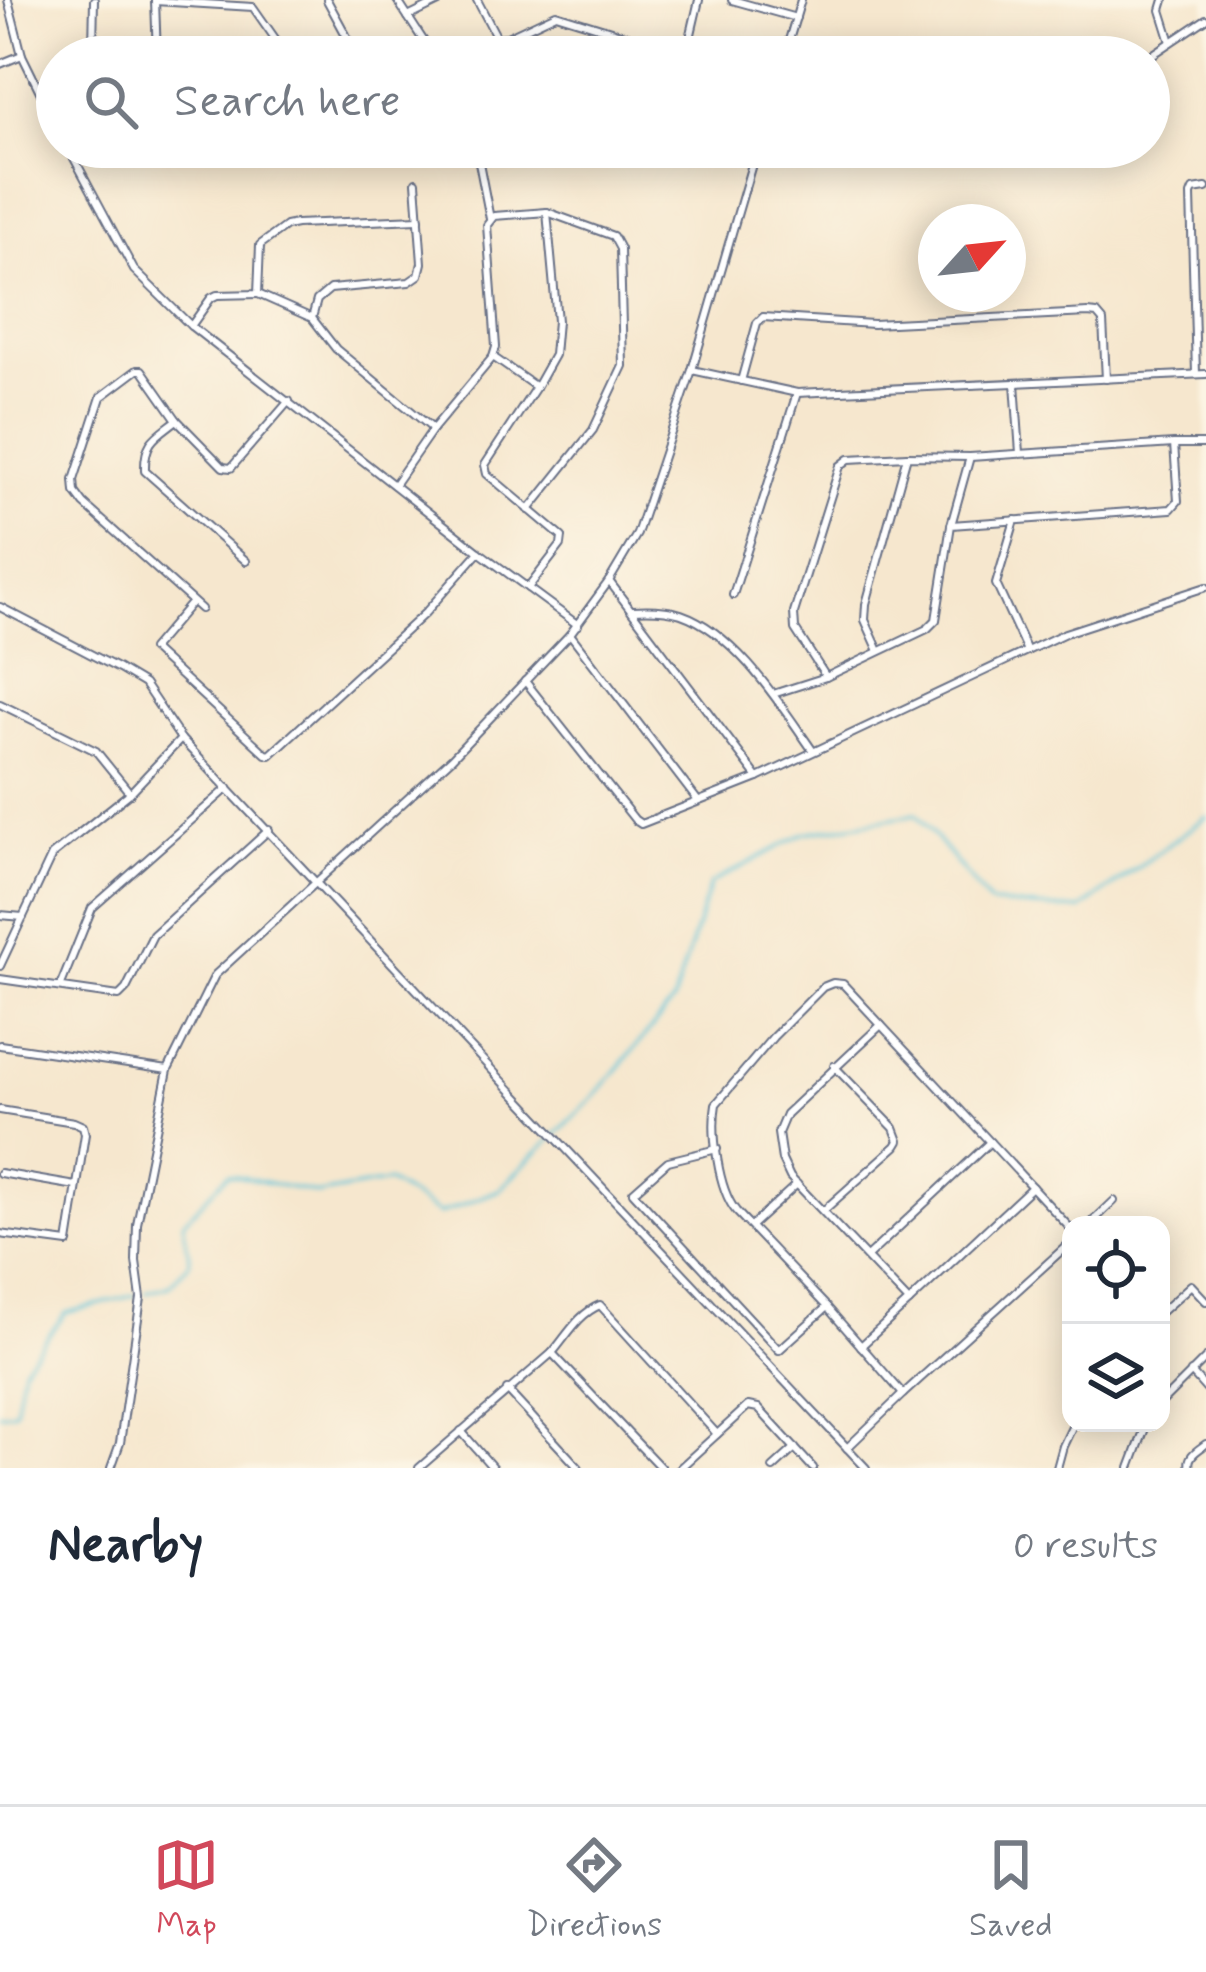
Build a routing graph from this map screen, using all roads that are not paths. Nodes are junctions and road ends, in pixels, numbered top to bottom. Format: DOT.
graph roads {
  1 [pos="8,0"];
  2 [pos="94,0"];
  3 [pos="327,0"];
  4 [pos="397,0"];
  5 [pos="443,0"];
  6 [pos="477,0"];
  7 [pos="699,0"];
  8 [pos="732,0"];
  9 [pos="801,0"];
  10 [pos="1164,0"];
  11 [pos="154,1"];
  12 [pos="213,2"];
  13 [pos="407,18"];
  14 [pos="796,18"];
  15 [pos="1206,19"];
  16 [pos="93,36"];
  17 [pos="156,36"];
  18 [pos="274,36"];
  19 [pos="347,36"];
  20 [pos="419,36"];
  21 [pos="496,36"];
  22 [pos="509,36"];
  23 [pos="628,36"];
  24 [pos="691,36"];
  25 [pos="790,36"];
  26 [pos="1169,36"];
  27 [pos="1170,39"];
  28 [pos="1171,42"];
  29 [pos="22,55"];
  30 [pos="0,64"];
  31 [pos="36,83"];
  32 [pos="79,168"];
  33 [pos="480,168"];
  34 [pos="751,168"];
  35 [pos="416,182"];
  36 [pos="1206,188"];
  37 [pos="547,212"];
  38 [pos="419,219"];
  39 [pos="490,219"];
  40 [pos="258,294"];
  41 [pos="1206,305"];
  42 [pos="1195,306"];
  43 [pos="312,318"];
  44 [pos="191,326"];
  45 [pos="493,358"];
  46 [pos="692,370"];
  47 [pos="1201,374"];
  48 [pos="1106,379"];
  49 [pos="741,381"];
  50 [pos="1015,383"];
  51 [pos="536,387"];
  52 [pos="797,393"];
  53 [pos="289,401"];
  54 [pos="177,420"];
  55 [pos="433,429"];
  56 [pos="1174,444"];
  57 [pos="1206,444"];
  58 [pos="1020,453"];
  59 [pos="907,456"];
  60 [pos="970,457"];
  61 [pos="394,485"];
  62 [pos="530,510"];
  63 [pos="1016,520"];
  64 [pos="951,525"];
  65 [pos="478,552"];
  66 [pos="245,561"];
  67 [pos="609,581"];
  68 [pos="1206,587"];
  69 [pos="528,589"];
  70 [pos="733,595"];
  71 [pos="192,602"];
  72 [pos="0,607"];
  73 [pos="201,609"];
  74 [pos="633,610"];
  75 [pos="578,625"];
  76 [pos="570,634"];
  77 [pos="879,651"];
  78 [pos="1027,651"];
  79 [pos="826,677"];
  80 [pos="525,681"];
  81 [pos="773,694"];
  82 [pos="0,704"];
  83 [pos="181,739"];
  84 [pos="813,751"];
  85 [pos="758,778"];
  86 [pos="228,788"];
  87 [pos="130,793"];
  88 [pos="698,801"];
  89 [pos="268,830"];
  90 [pos="317,883"];
  91 [pos="0,915"];
  92 [pos="23,917"];
  93 [pos="0,966"];
  94 [pos="0,979"];
  95 [pos="60,988"];
  96 [pos="881,1024"];
  97 [pos="0,1045"];
  98 [pos="834,1066"];
  99 [pos="168,1070"];
  100 [pos="0,1110"];
  101 [pos="990,1142"];
  102 [pos="717,1149"];
  103 [pos="0,1173"];
  104 [pos="797,1184"];
  105 [pos="76,1186"];
  106 [pos="1032,1186"];
  107 [pos="633,1192"];
  108 [pos="1114,1201"];
  109 [pos="619,1203"];
  110 [pos="823,1211"];
  111 [pos="1098,1216"];
  112 [pos="1062,1219"];
  113 [pos="752,1226"];
  114 [pos="0,1234"];
  115 [pos="1062,1250"];
  116 [pos="868,1256"];
  117 [pos="1206,1301"];
  118 [pos="909,1302"];
  119 [pos="1170,1304"];
  120 [pos="827,1307"];
  121 [pos="861,1346"];
  122 [pos="553,1353"];
  123 [pos="1206,1358"];
  124 [pos="1191,1372"];
  125 [pos="1206,1389"];
  126 [pos="507,1390"];
  127 [pos="903,1394"];
  128 [pos="1170,1394"];
  129 [pos="460,1430"];
  130 [pos="1070,1432"];
  131 [pos="1144,1432"];
  132 [pos="718,1434"];
  133 [pos="1206,1444"];
  134 [pos="795,1448"];
  135 [pos="847,1448"];
  136 [pos="111,1468"];
  137 [pos="418,1468"];
  138 [pos="494,1468"];
  139 [pos="579,1468"];
  140 [pos="661,1468"];
  141 [pos="680,1468"];
  142 [pos="772,1468"];
  143 [pos="813,1468"];
  144 [pos="866,1468"];
  145 [pos="1057,1468"];
  146 [pos="1130,1468"];
  147 [pos="1190,1468"];
  1 -- 29 [label="street"];
  2 -- 16 [label="street"];
  3 -- 19 [label="street"];
  4 -- 13 [label="street"];
  5 -- 13 [label="street"];
  6 -- 21 [label="street"];
  7 -- 24 [label="street"];
  8 -- 14 [label="street"];
  9 -- 14 [label="street"];
  10 -- 26 [label="street"];
  11 -- 12 [label="street"];
  11 -- 17 [label="street"];
  12 -- 18 [label="street"];
  13 -- 20 [label="street"];
  14 -- 25 [label="street"];
  15 -- 28 [label="street"];
  22 -- 23 [label="street"];
  27 -- 28 [label="street"];
  29 -- 30 [label="street"];
  29 -- 31 [label="street"];
  32 -- 44 [label="street"];
  33 -- 39 [label="street"];
  34 -- 46 [label="street"];
  35 -- 38 [label="street"];
  36 -- 42 [label="street"];
  37 -- 39 [label="street"];
  37 -- 51 [label="street"];
  37 -- 62 [label="street"];
  38 -- 40 [label="street"];
  38 -- 43 [label="street"];
  39 -- 45 [label="street"];
  40 -- 43 [label="street"];
  40 -- 44 [label="street"];
  41 -- 42 [label="street"];
  42 -- 47 [label="street"];
  43 -- 55 [label="street"];
  44 -- 53 [label="street"];
  45 -- 51 [label="street"];
  45 -- 55 [label="street"];
  46 -- 49 [label="street"];
  46 -- 67 [label="street"];
  47 -- 48 [label="street"];
  48 -- 49 [label="street"];
  48 -- 50 [label="street"];
  49 -- 52 [label="street"];
  50 -- 52 [label="street"];
  50 -- 58 [label="street"];
  51 -- 62 [label="street"];
  52 -- 70 [label="street"];
  53 -- 54 [label="street"];
  53 -- 61 [label="street"];
  54 -- 66 [label="street"];
  54 -- 71 [label="street"];
  55 -- 61 [label="street"];
  56 -- 57 [label="street"];
  56 -- 58 [label="street"];
  56 -- 63 [label="street"];
  58 -- 60 [label="street"];
  59 -- 60 [label="street"];
  59 -- 77 [label="street"];
  59 -- 79 [label="street"];
  60 -- 64 [label="street"];
  61 -- 65 [label="street"];
  62 -- 69 [label="street"];
  63 -- 64 [label="street"];
  63 -- 78 [label="street"];
  64 -- 77 [label="street"];
  65 -- 69 [label="street"];
  65 -- 71 [label="street"];
  67 -- 74 [label="street"];
  67 -- 75 [label="street"];
  68 -- 78 [label="street"];
  69 -- 75 [label="street"];
  71 -- 73 [label="street"];
  72 -- 83 [label="street"];
  74 -- 81 [label="street"];
  74 -- 85 [label="street"];
  75 -- 76 [label="street"];
  76 -- 80 [label="street"];
  76 -- 88 [label="street"];
  77 -- 79 [label="street"];
  78 -- 84 [label="street"];
  79 -- 81 [label="street"];
  80 -- 88 [label="street"];
  80 -- 90 [label="street"];
  81 -- 84 [label="street"];
  82 -- 87 [label="street"];
  83 -- 86 [label="street"];
  83 -- 87 [label="street"];
  84 -- 85 [label="street"];
  85 -- 88 [label="street"];
  86 -- 89 [label="street"];
  86 -- 95 [label="street"];
  87 -- 92 [label="street"];
  89 -- 90 [label="street"];
  89 -- 95 [label="street"];
  90 -- 99 [label="street"];
  90 -- 109 [label="street"];
  91 -- 92 [label="street"];
  92 -- 93 [label="street"];
  94 -- 95 [label="street"];
  96 -- 98 [label="street"];
  96 -- 101 [label="street"];
  96 -- 102 [label="street"];
  97 -- 99 [label="street"];
  98 -- 104 [label="street"];
  98 -- 110 [label="street"];
  99 -- 136 [label="street"];
  100 -- 105 [label="street"];
  101 -- 106 [label="street"];
  101 -- 116 [label="street"];
  102 -- 107 [label="street"];
  102 -- 113 [label="street"];
  103 -- 105 [label="street"];
  104 -- 110 [label="street"];
  104 -- 113 [label="street"];
  105 -- 114 [label="street"];
  106 -- 112 [label="street"];
  106 -- 118 [label="street"];
  107 -- 109 [label="street"];
  107 -- 120 [label="street"];
  108 -- 111 [label="street"];
  109 -- 135 [label="street"];
  110 -- 116 [label="street"];
  113 -- 120 [label="street"];
  115 -- 127 [label="street"];
  116 -- 118 [label="street"];
  117 -- 119 [label="street"];
  118 -- 121 [label="street"];
  120 -- 121 [label="street"];
  121 -- 127 [label="street"];
  122 -- 126 [label="street"];
  122 -- 132 [label="street"];
  122 -- 140 [label="street"];
  123 -- 124 [label="street"];
  124 -- 125 [label="street"];
  124 -- 128 [label="street"];
  126 -- 129 [label="street"];
  126 -- 139 [label="street"];
  127 -- 135 [label="street"];
  129 -- 137 [label="street"];
  129 -- 138 [label="street"];
  130 -- 145 [label="street"];
  131 -- 146 [label="street"];
  132 -- 134 [label="street"];
  132 -- 141 [label="street"];
  133 -- 147 [label="street"];
  134 -- 142 [label="street"];
  134 -- 143 [label="street"];
  135 -- 144 [label="street"];
}
